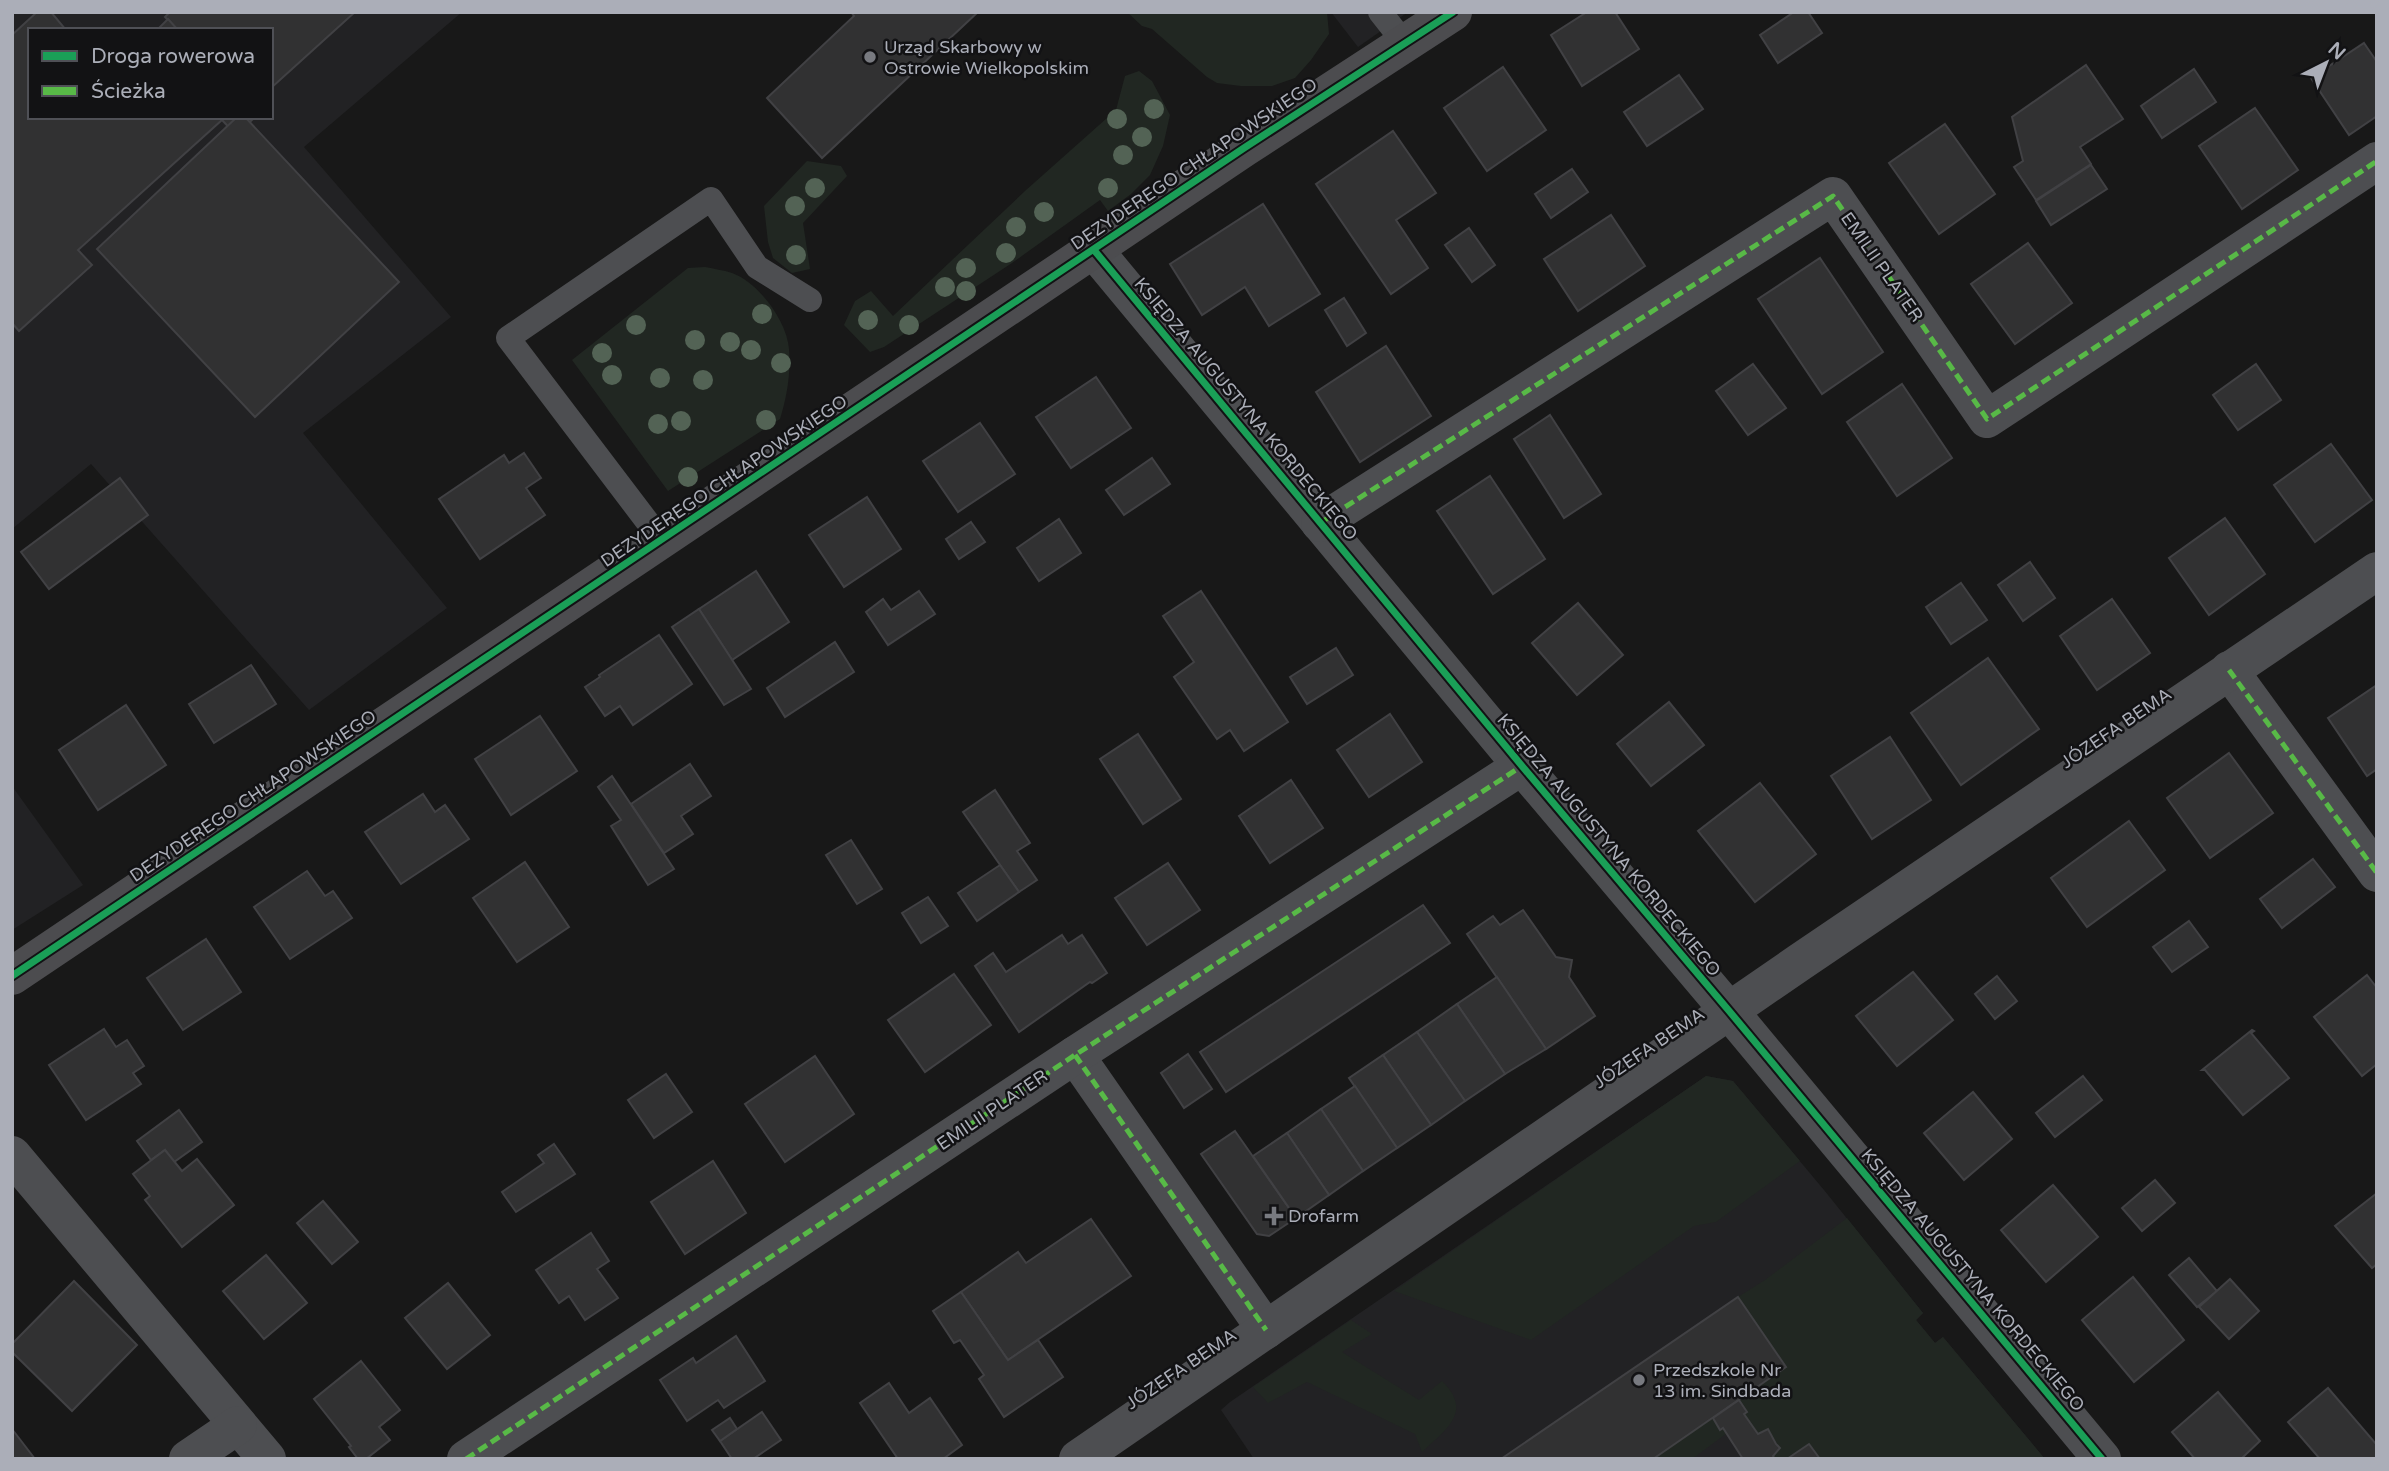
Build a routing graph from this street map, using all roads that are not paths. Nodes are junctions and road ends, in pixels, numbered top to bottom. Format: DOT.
graph roads {
  1 [pos="1380,12"];
  2 [pos="1454,12"];
  3 [pos="1406,45"];
  4 [pos="2377,161"];
  5 [pos="1094,250"];
  6 [pos="810,300"];
  7 [pos="1320,523"];
  8 [pos="662,541"];
  9 [pos="2377,571"];
  10 [pos="2229,670"];
  11 [pos="1522,766"];
  12 [pos="2377,873"];
  13 [pos="12,976"];
  14 [pos="1730,1012"];
  15 [pos="1075,1055"];
  16 [pos="12,1155"];
  17 [pos="1266,1329"];
  18 [pos="238,1425"];
  19 [pos="188,1459"];
  20 [pos="268,1459"];
  21 [pos="466,1459"];
  22 [pos="1078,1459"];
  23 [pos="2102,1459"];
  1 -- 3 [label="lane"];
  2 -- 3 [label="street, DEZYDEREGO CHŁAPOWSKIEGO"];
  3 -- 5 [label="street, DEZYDEREGO CHŁAPOWSKIEGO"];
  4 -- 7 [label="street, EMILII PLATER"];
  5 -- 7 [label="street, KSIĘDZA AUGUSTYNA KORDECKIEGO"];
  5 -- 8 [label="street, DEZYDEREGO CHŁAPOWSKIEGO"];
  6 -- 8 [label="lane"];
  7 -- 11 [label="street, KSIĘDZA AUGUSTYNA KORDECKIEGO"];
  8 -- 13 [label="street, DEZYDEREGO CHŁAPOWSKIEGO"];
  9 -- 10 [label="street, JÓZEFA BEMA"];
  10 -- 12 [label="street"];
  10 -- 14 [label="street, JÓZEFA BEMA"];
  11 -- 14 [label="street, KSIĘDZA AUGUSTYNA KORDECKIEGO"];
  11 -- 15 [label="street, EMILII PLATER"];
  14 -- 17 [label="street, JÓZEFA BEMA"];
  14 -- 23 [label="street, KSIĘDZA AUGUSTYNA KORDECKIEGO"];
  15 -- 17 [label="street"];
  15 -- 21 [label="street, EMILII PLATER"];
  16 -- 18 [label="street"];
  17 -- 22 [label="street, JÓZEFA BEMA"];
  18 -- 19 [label="street"];
  18 -- 20 [label="street"];
}
